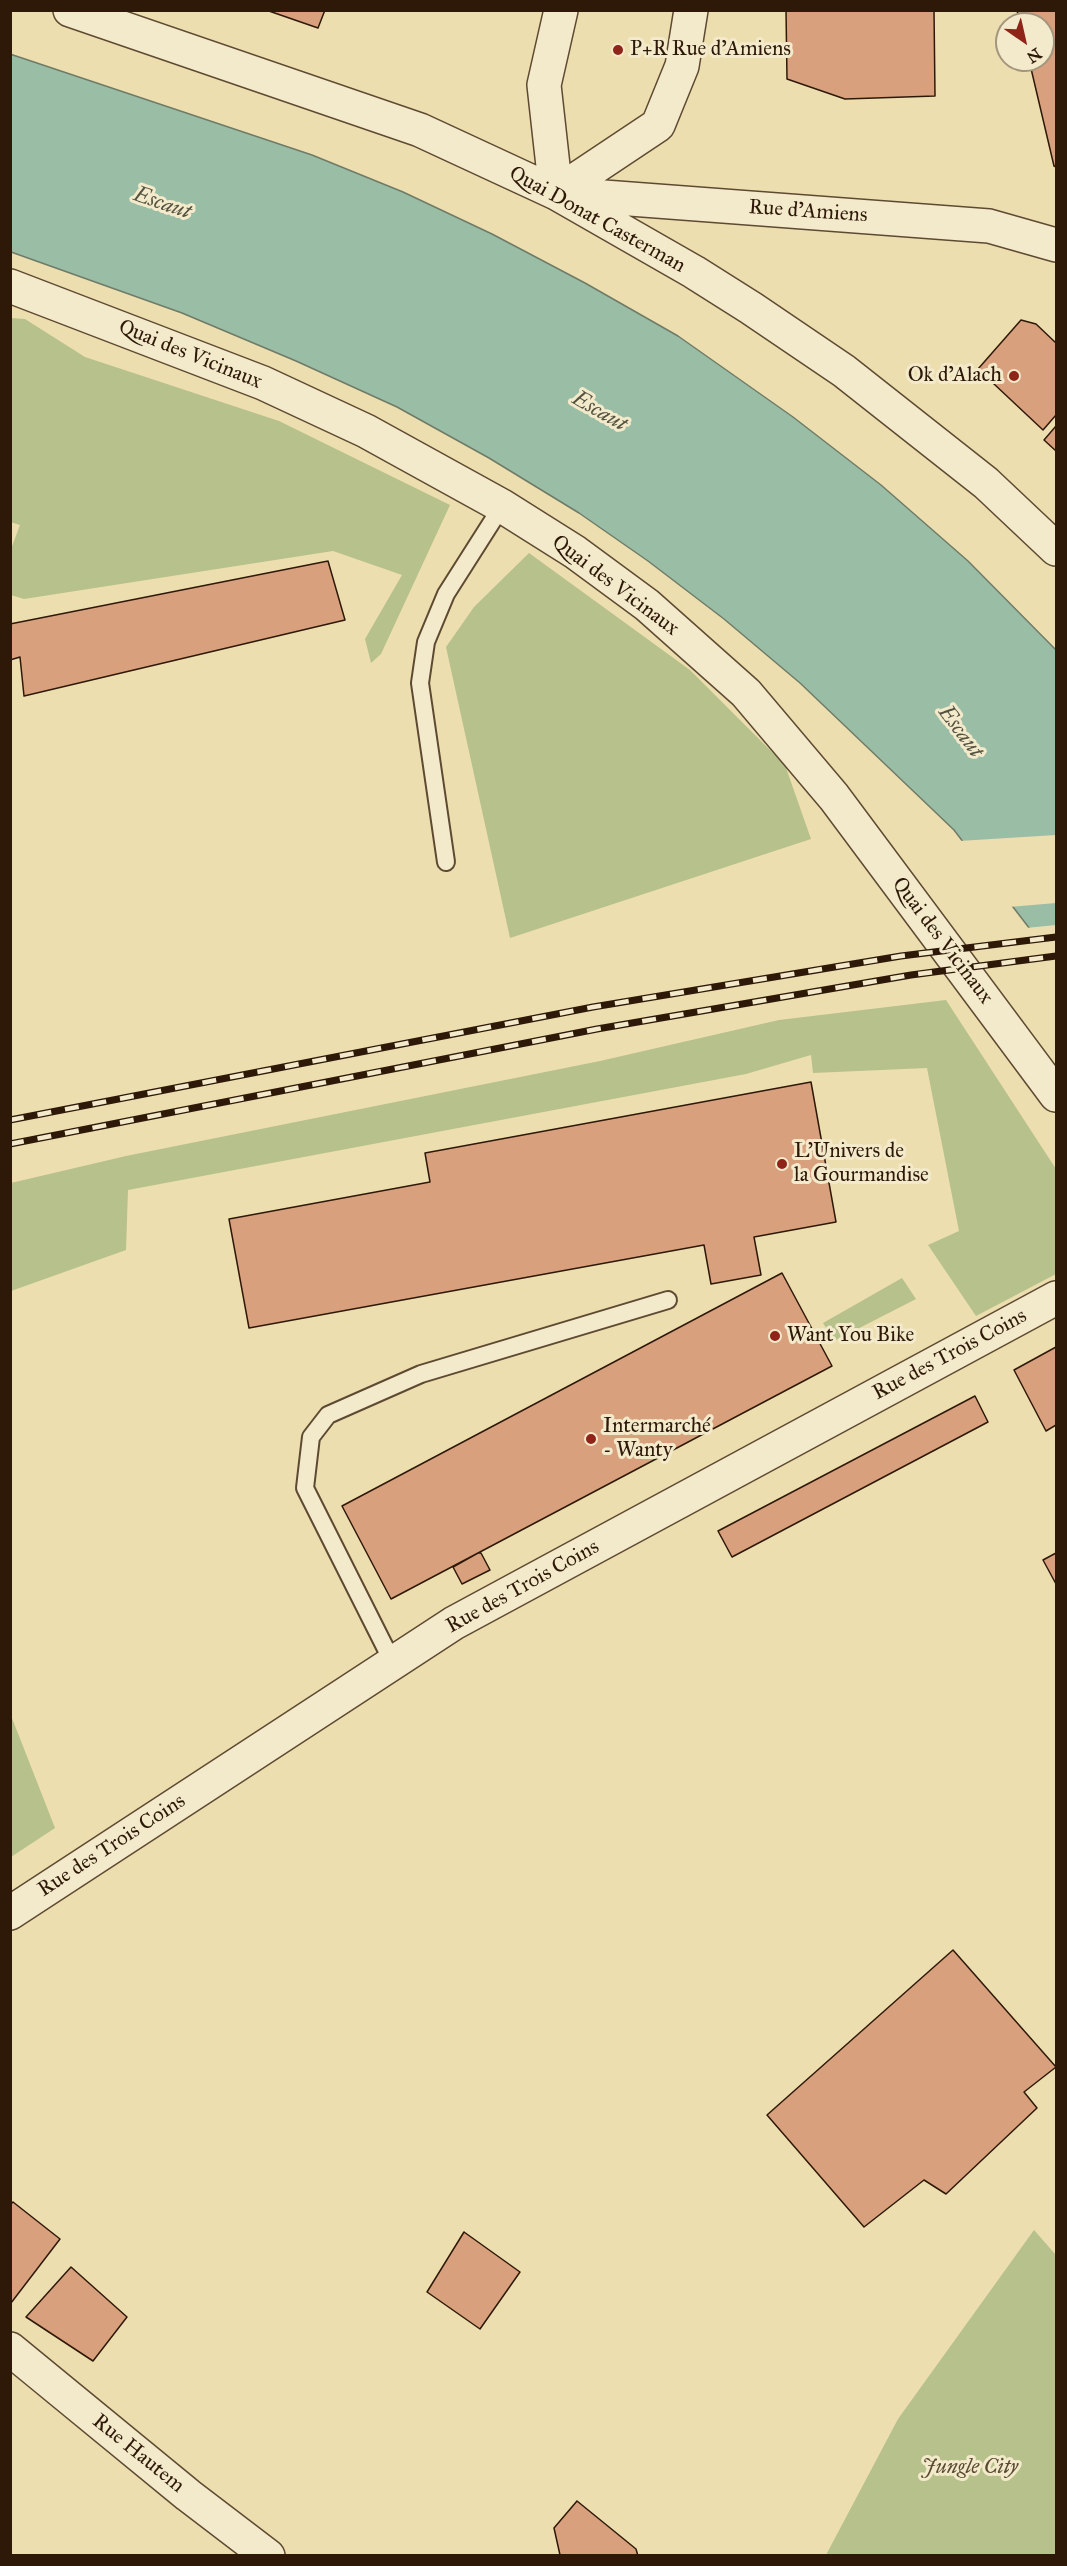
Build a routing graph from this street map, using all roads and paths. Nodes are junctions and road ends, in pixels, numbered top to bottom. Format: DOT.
graph roads {
  1 [pos="70,10"];
  2 [pos="561,10"];
  3 [pos="691,10"];
  4 [pos="556,194"];
  5 [pos="1056,245"];
  6 [pos="10,286"];
  7 [pos="502,506"];
  8 [pos="1056,549"];
  9 [pos="446,862"];
  10 [pos="1056,1095"];
  11 [pos="1056,1298"];
  12 [pos="668,1300"];
  13 [pos="393,1663"];
  14 [pos="10,1912"];
  15 [pos="10,2349"];
  16 [pos="268,2556"];
  1 -- 4 [label="street, Quai Donat Casterman"];
  2 -- 4 [label="street"];
  3 -- 4 [label="street"];
  4 -- 5 [label="street, Rue d'Amiens"];
  4 -- 8 [label="street, Quai Donat Casterman"];
  6 -- 7 [label="street, Quai des Vicinaux"];
  7 -- 9 [label="lane"];
  7 -- 10 [label="street, Quai des Vicinaux"];
  11 -- 13 [label="street, Rue des Trois Coins"];
  12 -- 13 [label="lane"];
  13 -- 14 [label="street, Rue des Trois Coins"];
  15 -- 16 [label="street, Rue Hautem"];
}
